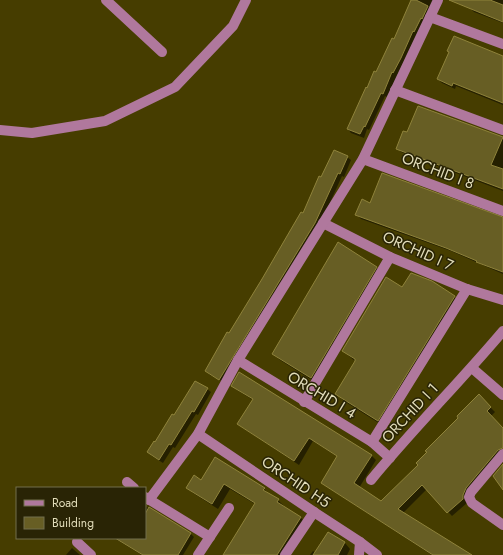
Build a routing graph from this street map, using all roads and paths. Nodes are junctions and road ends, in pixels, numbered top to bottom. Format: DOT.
graph roads {
  1 [pos="106,0"];
  2 [pos="246,0"];
  3 [pos="438,0"];
  4 [pos="430,17"];
  5 [pos="503,44"];
  6 [pos="162,52"];
  7 [pos="395,90"];
  8 [pos="0,130"];
  9 [pos="503,130"];
  10 [pos="363,159"];
  11 [pos="503,211"];
  12 [pos="323,223"];
  13 [pos="390,257"];
  14 [pos="467,289"];
  15 [pos="503,300"];
  16 [pos="503,331"];
  17 [pos="238,360"];
  18 [pos="472,368"];
  19 [pos="503,395"];
  20 [pos="304,402"];
  21 [pos="198,434"];
  22 [pos="372,442"];
  23 [pos="503,454"];
  24 [pos="390,458"];
  25 [pos="371,480"];
  26 [pos="147,499"];
  27 [pos="229,508"];
  28 [pos="314,512"];
  29 [pos="503,525"];
  30 [pos="210,537"];
  31 [pos="76,542"];
  32 [pos="360,542"];
  33 [pos="91,555"];
  34 [pos="198,555"];
  35 [pos="285,555"];
  36 [pos="359,555"];
  37 [pos="377,555"];
  1 -- 6 [label="street"];
  2 -- 8 [label="street"];
  3 -- 4 [label="street"];
  4 -- 5 [label="street"];
  4 -- 7 [label="street"];
  7 -- 9 [label="street"];
  7 -- 10 [label="street"];
  10 -- 11 [label="street, ORCHID I 8"];
  10 -- 12 [label="street"];
  12 -- 13 [label="street, ORCHID I 7"];
  12 -- 17 [label="street"];
  13 -- 14 [label="street, ORCHID I 7"];
  13 -- 20 [label="street"];
  14 -- 15 [label="street, ORCHID I 7"];
  14 -- 22 [label="street"];
  16 -- 18 [label="street, ORCHID I 1"];
  17 -- 20 [label="street, ORCHID I 4"];
  17 -- 21 [label="street"];
  18 -- 19 [label="street"];
  18 -- 24 [label="street, ORCHID I 1"];
  20 -- 22 [label="street, ORCHID I 4"];
  21 -- 26 [label="street"];
  21 -- 28 [label="street, ORCHID H5"];
  22 -- 24 [label="street, ORCHID I 4"];
  23 -- 29 [label="street"];
  24 -- 25 [label="street, ORCHID I 1"];
  26 -- 30 [label="street"];
  27 -- 30 [label="street"];
  28 -- 32 [label="street, ORCHID H5"];
  28 -- 35 [label="street"];
  30 -- 34 [label="street"];
  31 -- 33 [label="street"];
  32 -- 36 [label="street"];
  32 -- 37 [label="street, ORCHID H5"];
}
